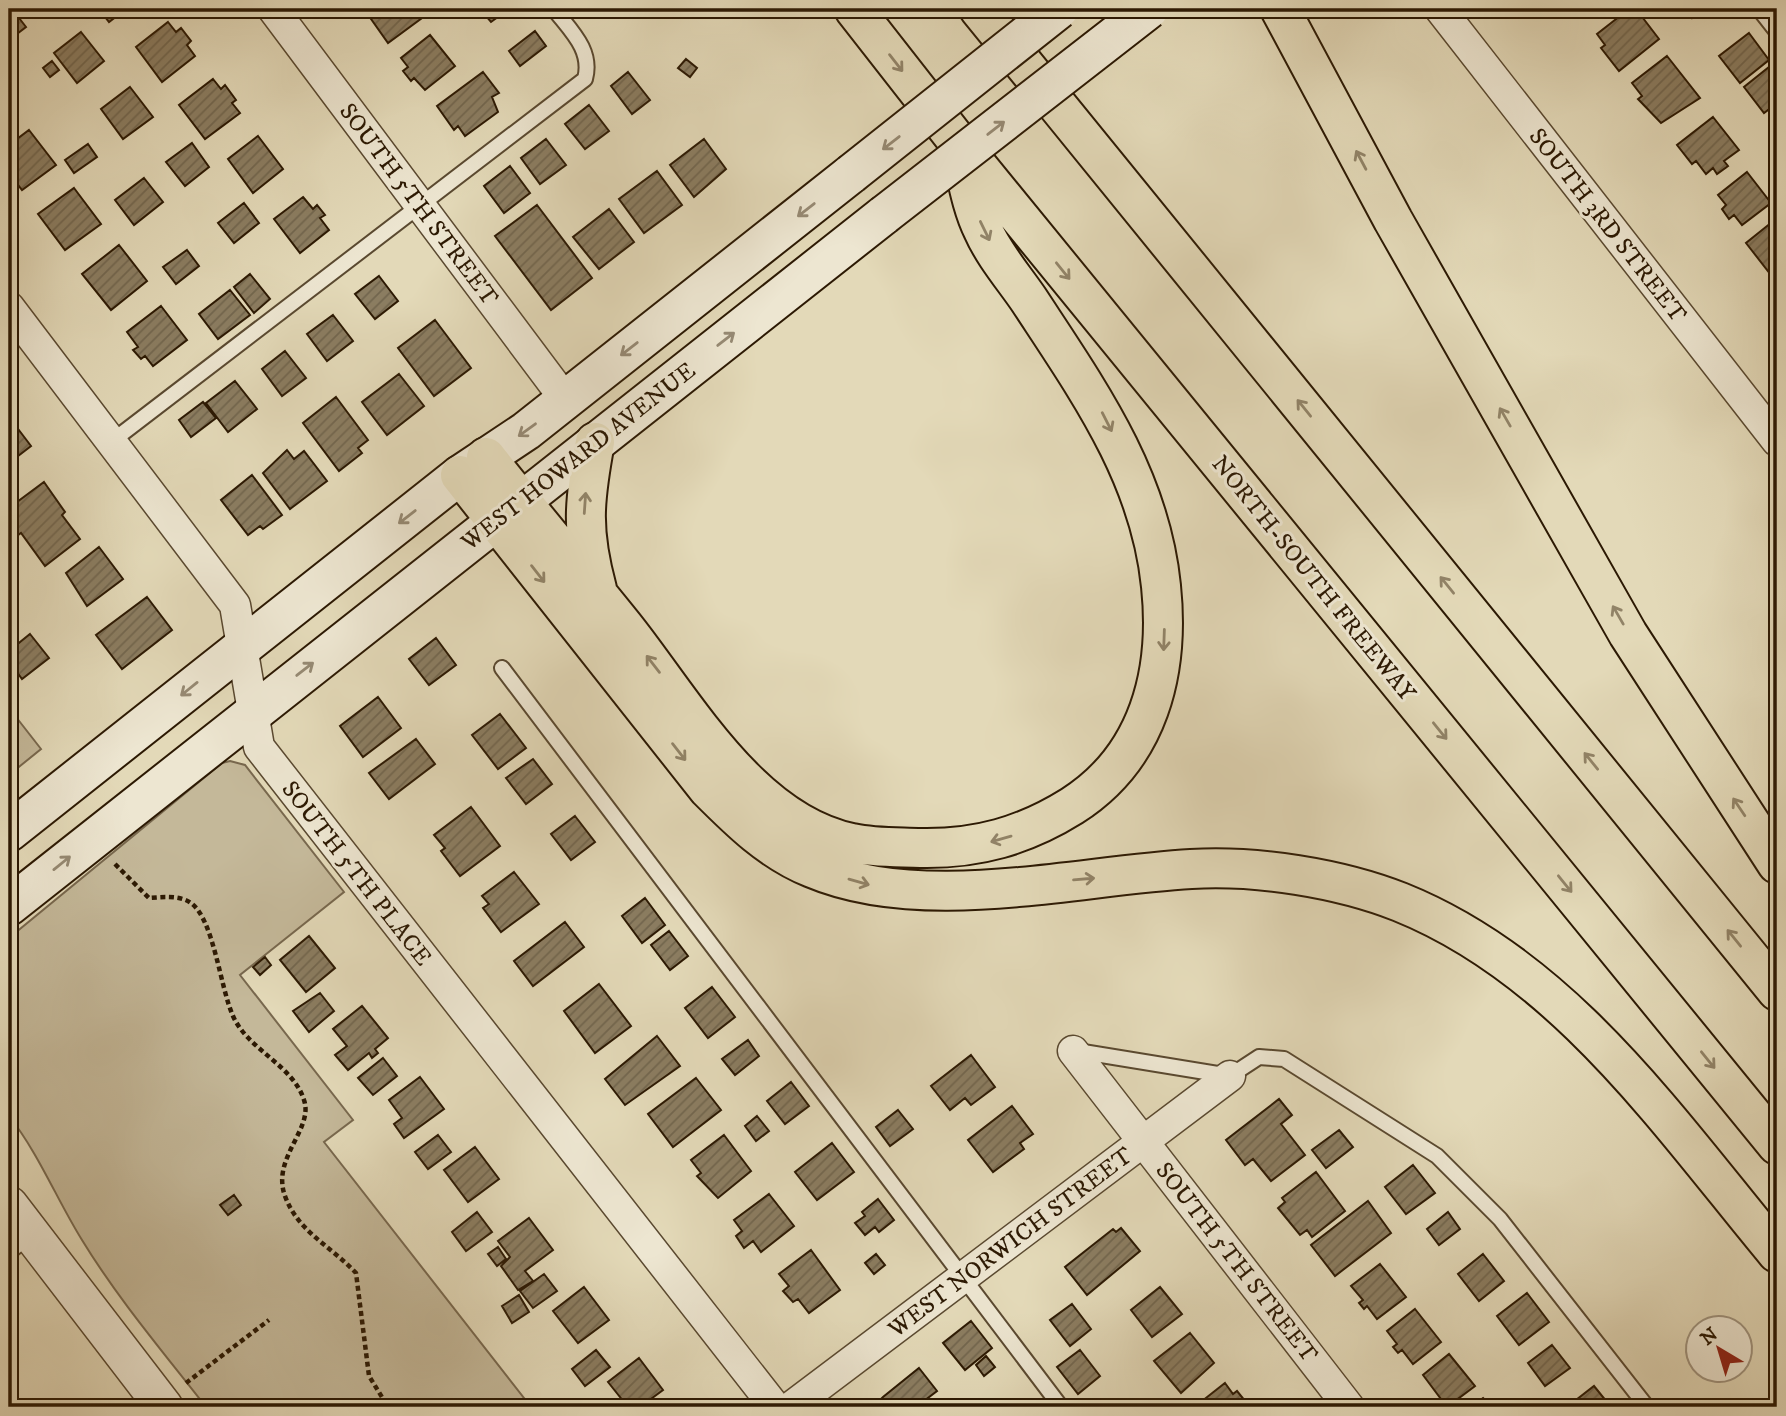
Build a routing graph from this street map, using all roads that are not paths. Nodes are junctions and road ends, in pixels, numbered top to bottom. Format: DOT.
graph roads {
  1 [pos="272,9"];
  2 [pos="554,9"];
  3 [pos="854,9"];
  4 [pos="979,9"];
  5 [pos="1059,9"];
  6 [pos="1149,9"];
  7 [pos="1280,9"];
  8 [pos="1440,9"];
  9 [pos="1759,9"];
  10 [pos="1777,32"];
  11 [pos="958,142"];
  12 [pos="421,206"];
  13 [pos="9,307"];
  14 [pos="565,399"];
  15 [pos="1777,441"];
  16 [pos="111,442"];
  17 [pos="595,442"];
  18 [pos="473,466"];
  19 [pos="508,510"];
  20 [pos="598,594"];
  21 [pos="242,646"];
  22 [pos="502,668"];
  23 [pos="252,712"];
  24 [pos="9,832"];
  25 [pos="1777,864"];
  26 [pos="9,906"];
  27 [pos="1777,991"];
  28 [pos="1073,1051"];
  29 [pos="1230,1076"];
  30 [pos="1143,1141"];
  31 [pos="1777,1145"];
  32 [pos="9,1205"];
  33 [pos="20,1243"];
  34 [pos="1777,1253"];
  35 [pos="961,1279"];
  36 [pos="162,1405"];
  37 [pos="775,1407"];
  38 [pos="790,1407"];
  39 [pos="1061,1407"];
  40 [pos="1349,1407"];
  41 [pos="1647,1407"];
  1 -- 12 [label="street, SOUTH 5TH STREET"];
  2 -- 12 [label="lane"];
  3 -- 11 [label="highway, NORTH-SOUTH FREEWAY, one-way"];
  27 -- 4 [label="highway, one-way"];
  5 -- 14 [label="main road, one-way, bridge"];
  17 -- 6 [label="main road, WEST HOWARD AVENUE, one-way, bridge"];
  25 -- 7 [label="highway, one-way"];
  8 -- 15 [label="street, SOUTH 3RD STREET"];
  9 -- 10 [label="lane"];
  11 -- 20 [label="highway, one-way"];
  11 -- 31 [label="highway, NORTH-SOUTH FREEWAY, one-way"];
  12 -- 14 [label="street, SOUTH 5TH STREET"];
  12 -- 16 [label="lane"];
  13 -- 16 [label="street, SOUTH 5TH PLACE"];
  14 -- 18 [label="main road, one-way"];
  16 -- 21 [label="street, SOUTH 5TH PLACE"];
  17 -- 19 [label="main road, WEST HOWARD AVENUE"];
  20 -- 17 [label="highway, one-way"];
  18 -- 19 [label="highway"];
  18 -- 21 [label="main road, one-way"];
  19 -- 20 [label="highway"];
  23 -- 19 [label="main road, WEST HOWARD AVENUE, one-way"];
  19 -- 34 [label="highway, one-way"];
  21 -- 23 [label="street, SOUTH 5TH PLACE"];
  21 -- 24 [label="main road, one-way"];
  22 -- 35 [label="lane"];
  26 -- 23 [label="main road, WEST HOWARD AVENUE, one-way"];
  23 -- 37 [label="street, SOUTH 5TH PLACE"];
  28 -- 29 [label="lane"];
  28 -- 30 [label="street, SOUTH 5TH STREET"];
  29 -- 30 [label="street, WEST NORWICH STREET"];
  29 -- 41 [label="lane"];
  30 -- 35 [label="street, WEST NORWICH STREET"];
  30 -- 40 [label="street, SOUTH 5TH STREET"];
  32 -- 33 [label="street"];
  33 -- 36 [label="street"];
  35 -- 38 [label="street, WEST NORWICH STREET"];
  35 -- 39 [label="lane"];
}
